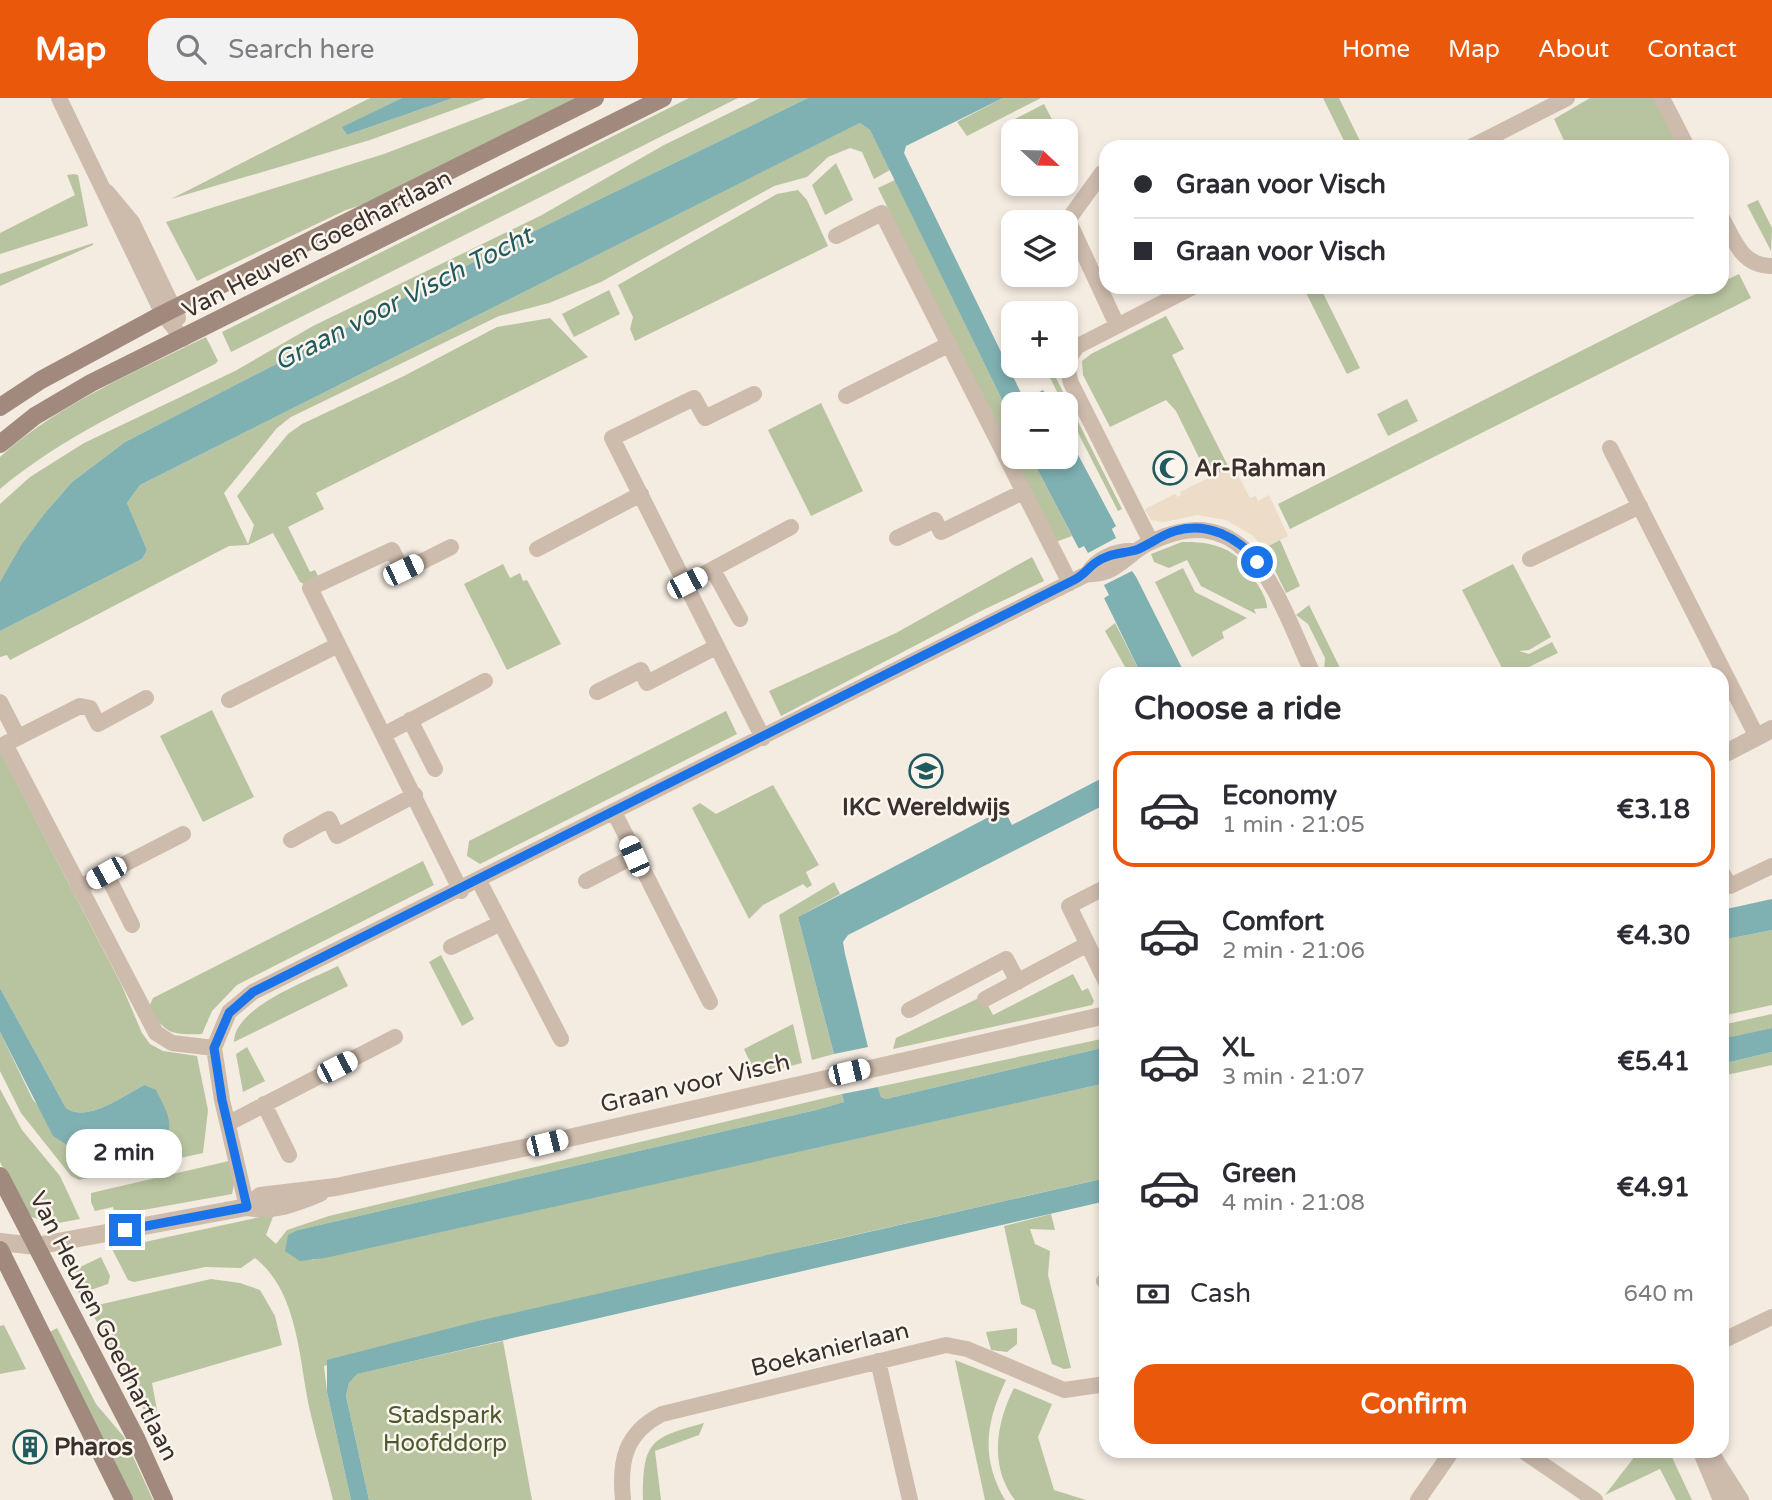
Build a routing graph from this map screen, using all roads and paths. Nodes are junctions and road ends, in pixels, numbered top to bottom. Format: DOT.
graph roads {
  1 [pos="59,98"];
  2 [pos="595,98"];
  3 [pos="663,98"];
  4 [pos="1567,98"];
  5 [pos="1662,98"];
  6 [pos="1485,140"];
  7 [pos="1683,140"];
  8 [pos="1099,177"];
  9 [pos="1729,231"];
  10 [pos="836,236"];
  11 [pos="1772,266"];
  12 [pos="1099,286"];
  13 [pos="1103,294"];
  14 [pos="1179,294"];
  15 [pos="169,311"];
  16 [pos="1117,325"];
  17 [pos="183,339"];
  18 [pos="948,345"];
  19 [pos="754,394"];
  20 [pos="846,396"];
  21 [pos="0,407"];
  22 [pos="0,444"];
  23 [pos="1610,448"];
  24 [pos="1023,492"];
  25 [pos="641,494"];
  26 [pos="1640,506"];
  27 [pos="791,527"];
  28 [pos="897,538"];
  29 [pos="1151,542"];
  30 [pos="451,547"];
  31 [pos="537,549"];
  32 [pos="1530,559"];
  33 [pos="713,570"];
  34 [pos="687,583"];
  35 [pos="1070,583"];
  36 [pos="740,619"];
  37 [pos="338,645"];
  38 [pos="716,647"];
  39 [pos="1310,667"];
  40 [pos="1729,667"];
  41 [pos="1729,668"];
  42 [pos="485,681"];
  43 [pos="597,692"];
  44 [pos="146,698"];
  45 [pos="229,700"];
  46 [pos="0,702"];
  47 [pos="410,720"];
  48 [pos="1765,733"];
  49 [pos="385,734"];
  50 [pos="18,737"];
  51 [pos="763,738"];
  52 [pos="1729,751"];
  53 [pos="435,769"];
  54 [pos="415,796"];
  55 [pos="614,812"];
  56 [pos="183,834"];
  57 [pos="291,840"];
  58 [pos="634,856"];
  59 [pos="1772,866"];
  60 [pos="106,873"];
  61 [pos="479,881"];
  62 [pos="586,881"];
  63 [pos="1729,884"];
  64 [pos="78,888"];
  65 [pos="461,891"];
  66 [pos="1099,891"];
  67 [pos="499,924"];
  68 [pos="132,925"];
  69 [pos="1086,945"];
  70 [pos="451,947"];
  71 [pos="1099,969"];
  72 [pos="1018,982"];
  73 [pos="985,999"];
  74 [pos="710,1002"];
  75 [pos="909,1010"];
  76 [pos="1099,1017"];
  77 [pos="396,1037"];
  78 [pos="561,1039"];
  79 [pos="214,1048"];
  80 [pos="264,1104"];
  81 [pos="229,1123"];
  82 [pos="289,1155"];
  83 [pos="0,1176"];
  84 [pos="247,1207"];
  85 [pos="0,1242"];
  86 [pos="36,1246"];
  87 [pos="3,1256"];
  88 [pos="1772,1317"];
  89 [pos="1729,1338"];
  90 [pos="878,1361"];
  91 [pos="1099,1385"];
  92 [pos="1447,1458"];
  93 [pos="1533,1458"];
  94 [pos="1705,1458"];
  95 [pos="1713,1458"];
  96 [pos="124,1500"];
  97 [pos="164,1500"];
  98 [pos="622,1500"];
  99 [pos="911,1500"];
  100 [pos="1418,1500"];
  101 [pos="1595,1500"];
  102 [pos="1721,1500"];
  103 [pos="1740,1500"];
  1 -- 15 [label="street"];
  2 -- 15 [label="main road, Van Heuven Goedhartlaan"];
  3 -- 17 [label="main road, Van Heuven Goedhartlaan"];
  4 -- 6 [label="street"];
  5 -- 7 [label="street"];
  8 -- 12 [label="street"];
  9 -- 11 [label="street"];
  10 -- 18 [label="street"];
  13 -- 16 [label="street"];
  14 -- 16 [label="street"];
  15 -- 17 [label="street"];
  15 -- 21 [label="main road, Van Heuven Goedhartlaan"];
  16 -- 29 [label="street"];
  17 -- 22 [label="main road, Van Heuven Goedhartlaan"];
  18 -- 20 [label="street"];
  18 -- 24 [label="street"];
  19 -- 25 [label="street"];
  23 -- 26 [label="street"];
  24 -- 28 [label="street"];
  24 -- 35 [label="street"];
  25 -- 31 [label="street"];
  25 -- 34 [label="street"];
  26 -- 32 [label="street"];
  26 -- 40 [label="street"];
  27 -- 33 [label="street"];
  29 -- 35 [label="street"];
  29 -- 39 [label="street"];
  30 -- 37 [label="street"];
  33 -- 34 [label="street"];
  33 -- 36 [label="street"];
  34 -- 38 [label="street"];
  35 -- 51 [label="street"];
  37 -- 45 [label="street"];
  37 -- 49 [label="street"];
  38 -- 43 [label="street"];
  38 -- 51 [label="street"];
  41 -- 48 [label="street"];
  42 -- 47 [label="street"];
  44 -- 50 [label="street"];
  46 -- 50 [label="street"];
  47 -- 49 [label="street"];
  47 -- 53 [label="street"];
  48 -- 52 [label="street"];
  49 -- 54 [label="street"];
  50 -- 64 [label="street"];
  51 -- 55 [label="street"];
  54 -- 57 [label="street"];
  54 -- 65 [label="street"];
  55 -- 58 [label="street"];
  55 -- 61 [label="street"];
  56 -- 60 [label="street"];
  58 -- 62 [label="street"];
  58 -- 74 [label="street"];
  59 -- 63 [label="street"];
  60 -- 64 [label="street"];
  60 -- 68 [label="street"];
  61 -- 65 [label="street"];
  61 -- 67 [label="street"];
  64 -- 79 [label="street"];
  65 -- 79 [label="street"];
  66 -- 69 [label="street"];
  67 -- 70 [label="street"];
  67 -- 78 [label="street"];
  69 -- 71 [label="street"];
  69 -- 72 [label="street"];
  72 -- 73 [label="street"];
  72 -- 75 [label="street"];
  76 -- 84 [label="street, Graan voor Visch"];
  77 -- 80 [label="street"];
  79 -- 81 [label="street"];
  80 -- 81 [label="street"];
  80 -- 82 [label="street"];
  81 -- 84 [label="street"];
  83 -- 86 [label="main road, Van Heuven Goedhartlaan"];
  84 -- 86 [label="street, Graan voor Visch"];
  85 -- 86 [label="street, Graan voor Visch"];
  86 -- 87 [label="street, Graan voor Visch"];
  86 -- 97 [label="main road, Van Heuven Goedhartlaan"];
  87 -- 96 [label="main road"];
  88 -- 89 [label="street"];
  90 -- 91 [label="street, Boekanierlaan"];
  90 -- 98 [label="street, Boekanierlaan"];
  90 -- 99 [label="street"];
  92 -- 100 [label="street"];
  93 -- 101 [label="street"];
  94 -- 102 [label="street"];
  95 -- 103 [label="street"];
}
